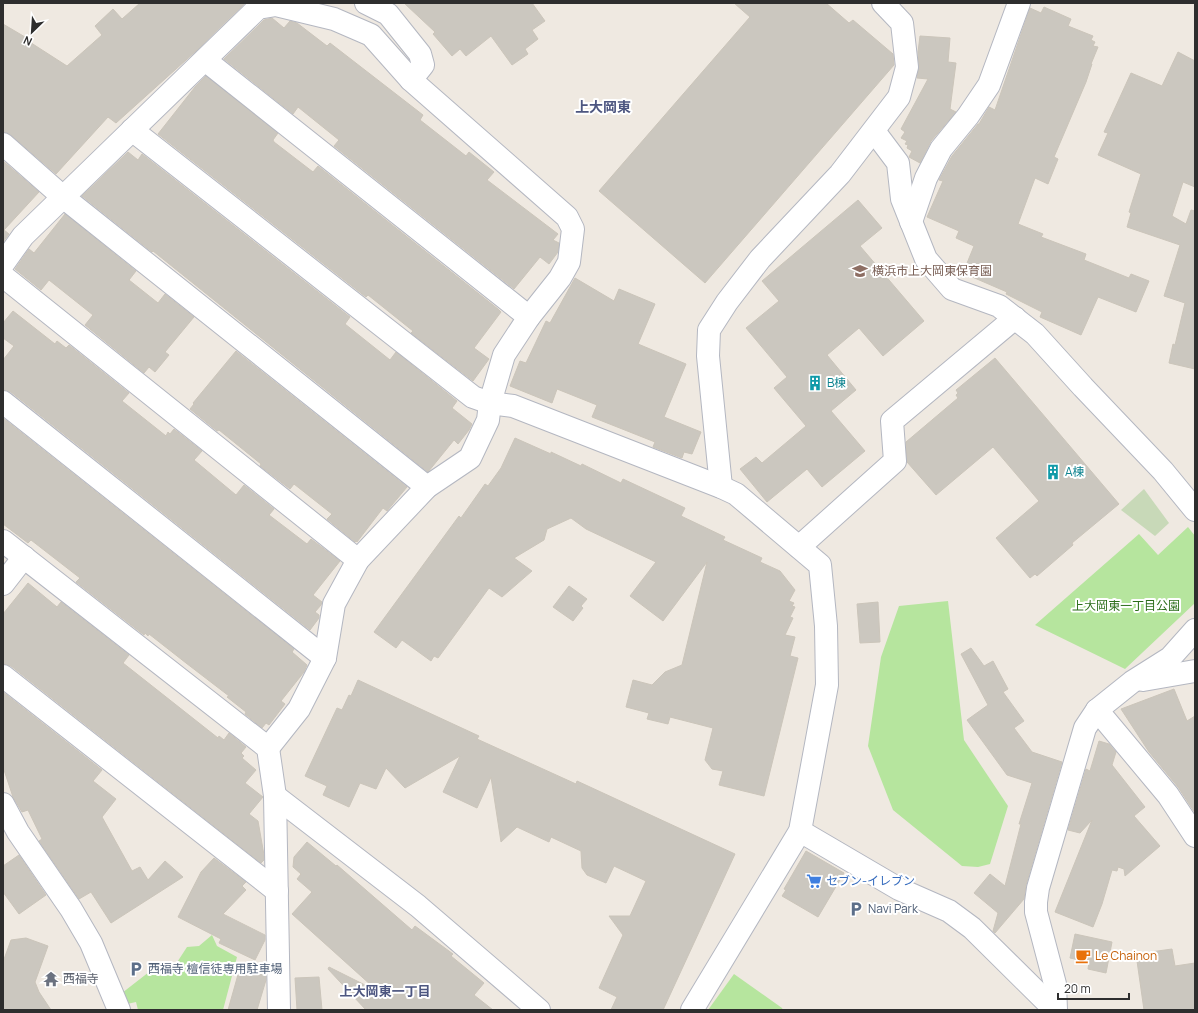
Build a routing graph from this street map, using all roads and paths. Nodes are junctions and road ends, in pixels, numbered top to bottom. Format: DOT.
graph roads {
  1 [pos="366,3"];
  2 [pos="883,3"];
  3 [pos="1019,3"];
  4 [pos="205,60"];
  5 [pos="410,80"];
  6 [pos="132,130"];
  7 [pos="874,131"];
  8 [pos="3,144"];
  9 [pos="63,197"];
  10 [pos="911,222"];
  11 [pos="3,264"];
  12 [pos="3,276"];
  13 [pos="529,317"];
  14 [pos="1015,318"];
  15 [pos="3,402"];
  16 [pos="490,403"];
  17 [pos="427,487"];
  18 [pos="722,487"];
  19 [pos="1195,510"];
  20 [pos="3,541"];
  21 [pos="799,547"];
  22 [pos="24,557"];
  23 [pos="358,560"];
  24 [pos="3,584"];
  25 [pos="1195,630"];
  26 [pos="325,658"];
  27 [pos="1195,671"];
  28 [pos="3,676"];
  29 [pos="1132,682"];
  30 [pos="1096,710"];
  31 [pos="268,748"];
  32 [pos="275,796"];
  33 [pos="3,804"];
  34 [pos="800,831"];
  35 [pos="1195,836"];
  36 [pos="277,891"];
  37 [pos="119,1010"];
  38 [pos="279,1010"];
  39 [pos="539,1010"];
  40 [pos="692,1010"];
  41 [pos="1056,1010"];
  1 -- 5 [label="street"];
  2 -- 7 [label="street"];
  3 -- 10 [label="street"];
  4 -- 5 [label="street"];
  4 -- 6 [label="street"];
  4 -- 13 [label="street"];
  5 -- 13 [label="street"];
  6 -- 9 [label="street"];
  6 -- 16 [label="street"];
  7 -- 10 [label="street"];
  7 -- 18 [label="street"];
  8 -- 9 [label="street"];
  9 -- 11 [label="street"];
  9 -- 17 [label="street"];
  10 -- 14 [label="street"];
  12 -- 23 [label="street"];
  13 -- 16 [label="street"];
  14 -- 19 [label="street"];
  14 -- 21 [label="street"];
  15 -- 26 [label="street"];
  16 -- 17 [label="street"];
  16 -- 18 [label="street"];
  17 -- 23 [label="street"];
  18 -- 21 [label="street"];
  20 -- 22 [label="street"];
  21 -- 34 [label="street"];
  22 -- 24 [label="street"];
  22 -- 31 [label="street"];
  23 -- 26 [label="street"];
  25 -- 29 [label="street"];
  26 -- 31 [label="street"];
  27 -- 29 [label="street"];
  28 -- 36 [label="street"];
  29 -- 30 [label="street"];
  30 -- 35 [label="street"];
  30 -- 41 [label="street"];
  31 -- 32 [label="street"];
  32 -- 36 [label="street"];
  32 -- 39 [label="street"];
  33 -- 37 [label="street"];
  34 -- 40 [label="street"];
  34 -- 41 [label="street"];
  36 -- 38 [label="street"];
}
